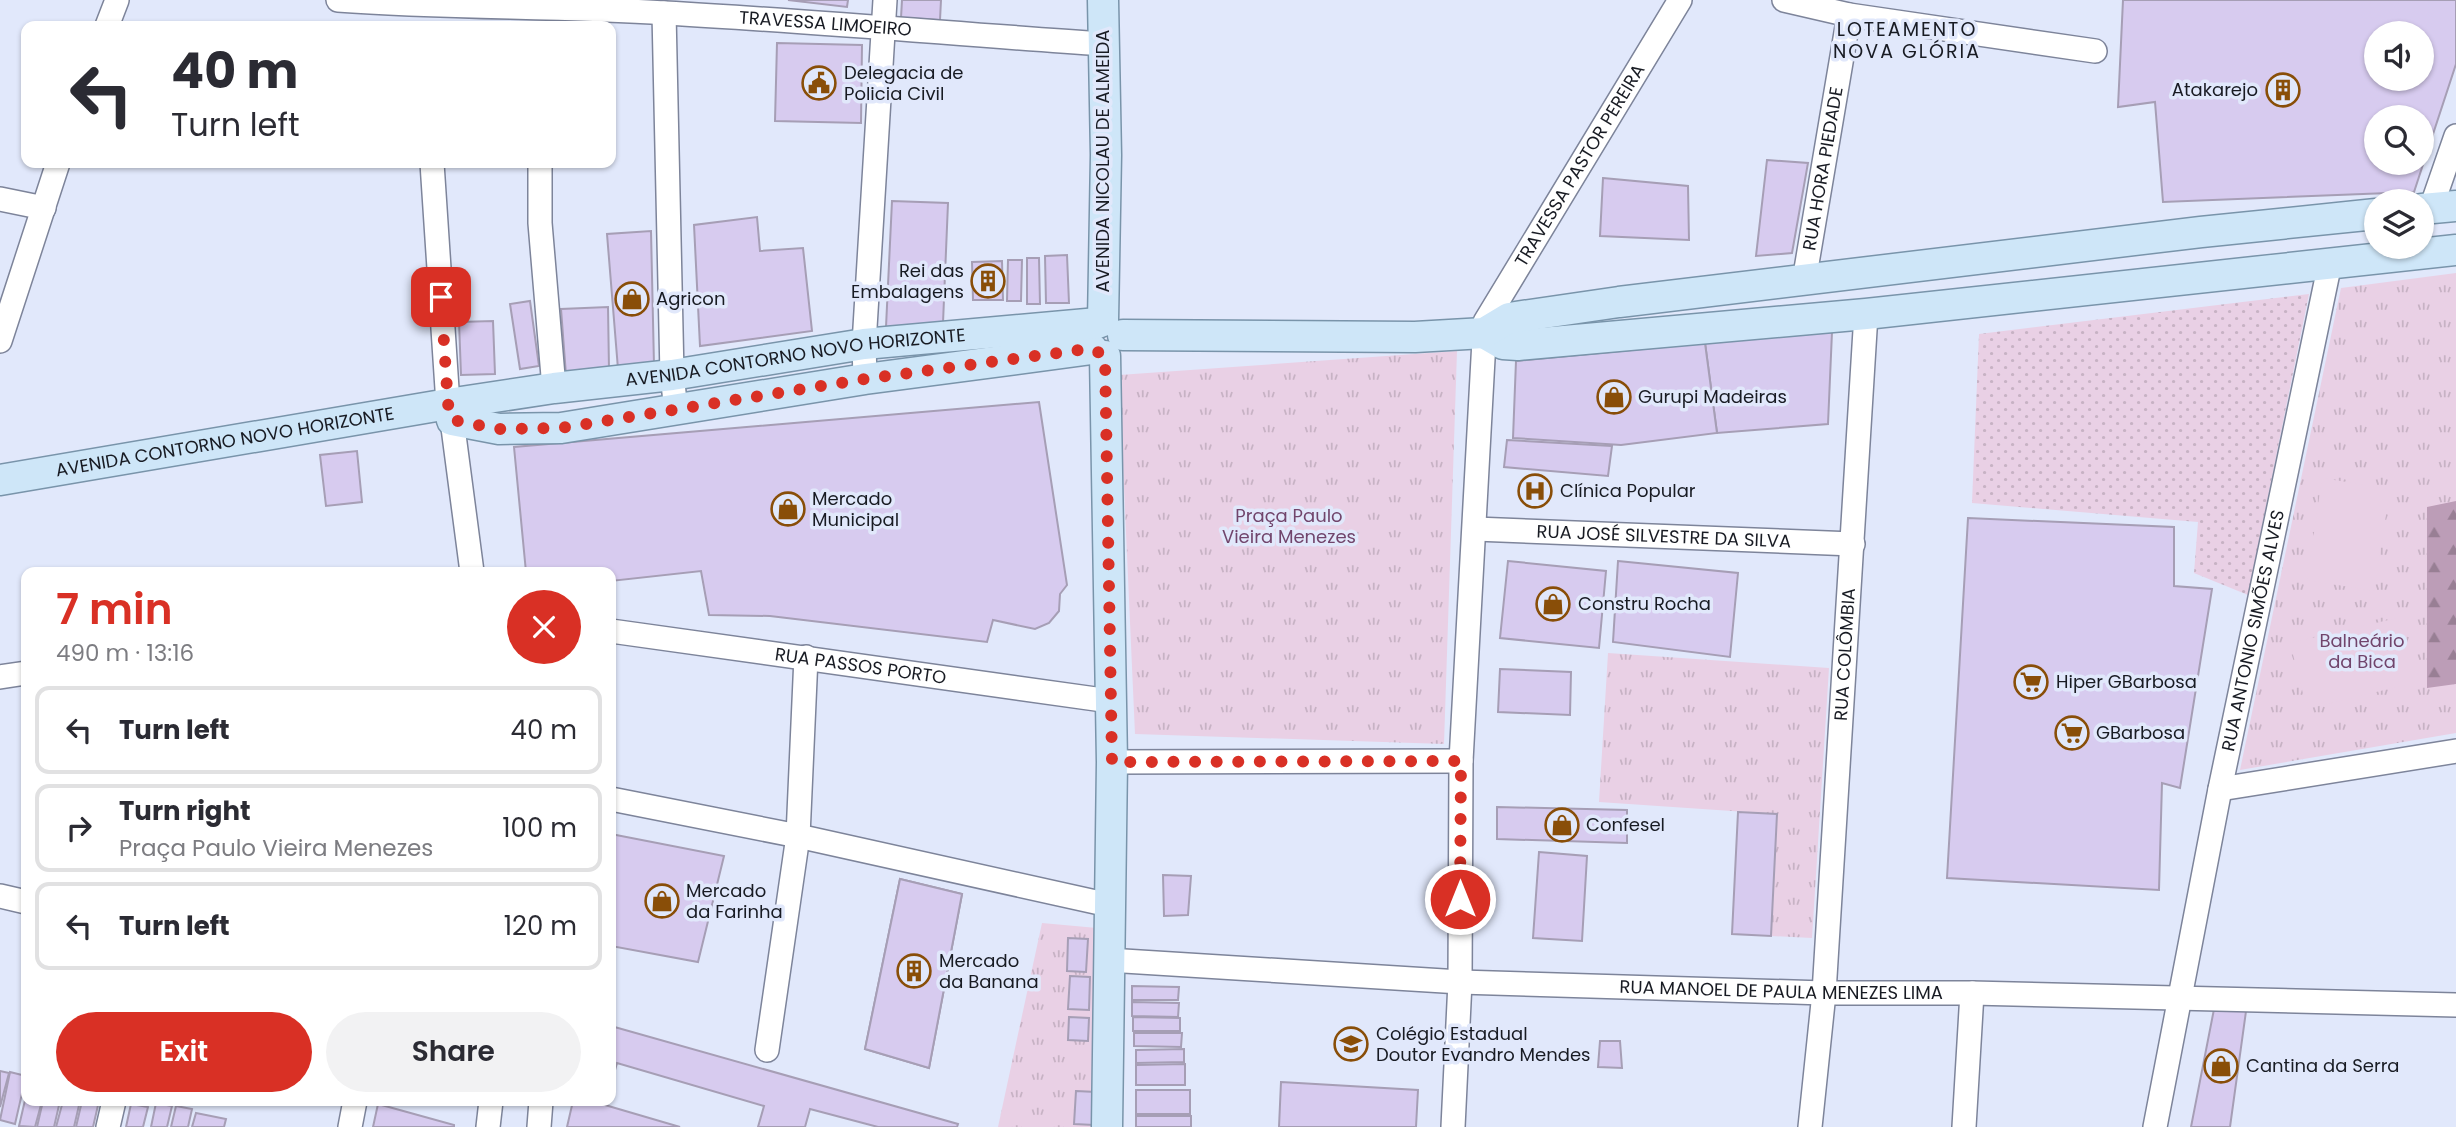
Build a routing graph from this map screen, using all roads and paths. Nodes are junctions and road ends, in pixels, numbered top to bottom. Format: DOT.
graph roads {
  1 [pos="117,0"];
  2 [pos="338,0"];
  3 [pos="885,0"];
  4 [pos="1103,0"];
  5 [pos="1680,0"];
  6 [pos="1784,0"];
  7 [pos="479,3"];
  8 [pos="421,11"];
  9 [pos="664,13"];
  10 [pos="1849,15"];
  11 [pos="541,17"];
  12 [pos="109,21"];
  13 [pos="882,28"];
  14 [pos="1103,44"];
  15 [pos="2095,51"];
  16 [pos="2456,136"];
  17 [pos="56,168"];
  18 [pos="432,168"];
  19 [pos="540,168"];
  20 [pos="0,199"];
  21 [pos="44,208"];
  22 [pos="2436,208"];
  23 [pos="2364,215"];
  24 [pos="2456,250"];
  25 [pos="2330,263"];
  26 [pos="1804,281"];
  27 [pos="1866,313"];
  28 [pos="1484,333"];
  29 [pos="1104,337"];
  30 [pos="0,341"];
  31 [pos="864,344"];
  32 [pos="672,375"];
  33 [pos="865,379"];
  34 [pos="554,388"];
  35 [pos="676,410"];
  36 [pos="450,412"];
  37 [pos="0,481"];
  38 [pos="1475,529"];
  39 [pos="1853,544"];
  40 [pos="470,567"];
  41 [pos="616,632"];
  42 [pos="806,657"];
  43 [pos="21,674"];
  44 [pos="0,677"];
  45 [pos="1110,701"];
  46 [pos="2456,751"];
  47 [pos="1461,761"];
  48 [pos="1112,762"];
  49 [pos="2220,789"];
  50 [pos="616,800"];
  51 [pos="798,835"];
  52 [pos="0,896"];
  53 [pos="21,901"];
  54 [pos="1109,905"];
  55 [pos="1108,960"];
  56 [pos="1460,982"];
  57 [pos="1824,993"];
  58 [pos="1972,993"];
  59 [pos="2179,1000"];
  60 [pos="2456,1005"];
  61 [pos="767,1050"];
  62 [pos="113,1106"];
  63 [pos="354,1106"];
  64 [pos="490,1106"];
  65 [pos="541,1106"];
  66 [pos="108,1127"];
  67 [pos="350,1127"];
  68 [pos="488,1127"];
  69 [pos="539,1127"];
  70 [pos="1107,1127"];
  71 [pos="1453,1127"];
  72 [pos="1810,1127"];
  73 [pos="1964,1127"];
  74 [pos="2155,1127"];
  1 -- 12 [label="street"];
  2 -- 8 [label="street, TRAVESSA LIMOEIRO"];
  3 -- 13 [label="street"];
  4 -- 14 [label="main road, AVENIDA NICOLAU DE ALMEIDA"];
  5 -- 28 [label="street, TRAVESSA PASTOR PEREIRA"];
  6 -- 10 [label="street"];
  7 -- 8 [label="street, TRAVESSA LIMOEIRO"];
  7 -- 11 [label="street, TRAVESSA LIMOEIRO"];
  9 -- 11 [label="street, TRAVESSA LIMOEIRO"];
  9 -- 13 [label="street, TRAVESSA LIMOEIRO"];
  9 -- 32 [label="street"];
  10 -- 15 [label="street"];
  10 -- 26 [label="street, RUA HORA PIEDADE"];
  13 -- 14 [label="street, TRAVESSA LIMOEIRO"];
  13 -- 31 [label="street"];
  14 -- 29 [label="main road, AVENIDA NICOLAU DE ALMEIDA"];
  16 -- 22 [label="street"];
  17 -- 21 [label="street"];
  18 -- 36 [label="street"];
  19 -- 34 [label="street"];
  20 -- 21 [label="street"];
  21 -- 30 [label="street"];
  23 -- 26 [label="main road"];
  24 -- 25 [label="main road"];
  25 -- 27 [label="main road"];
  25 -- 49 [label="street, RUA ANTONIO SIMÕES ALVES"];
  26 -- 28 [label="main road"];
  27 -- 28 [label="main road"];
  27 -- 39 [label="street, RUA COLÔMBIA"];
  28 -- 29 [label="main road"];
  28 -- 38 [label="street"];
  29 -- 31 [label="main road, AVENIDA CONTORNO NOVO HORIZONTE"];
  29 -- 33 [label="main road, AVENIDA CONTORNO NOVO HORIZONTE"];
  29 -- 45 [label="main road"];
  31 -- 32 [label="main road, AVENIDA CONTORNO NOVO HORIZONTE"];
  31 -- 33 [label="street"];
  32 -- 34 [label="main road, AVENIDA CONTORNO NOVO HORIZONTE"];
  32 -- 35 [label="street"];
  33 -- 35 [label="main road, AVENIDA CONTORNO NOVO HORIZONTE"];
  34 -- 36 [label="main road, AVENIDA CONTORNO NOVO HORIZONTE"];
  35 -- 36 [label="main road, AVENIDA CONTORNO NOVO HORIZONTE"];
  36 -- 37 [label="main road, AVENIDA CONTORNO NOVO HORIZONTE"];
  36 -- 40 [label="street"];
  38 -- 39 [label="street, RUA JOSÉ SILVESTRE DA SILVA"];
  38 -- 47 [label="street"];
  39 -- 57 [label="street, RUA COLÔMBIA"];
  41 -- 42 [label="street, RUA PASSOS PORTO"];
  42 -- 45 [label="street, RUA PASSOS PORTO"];
  42 -- 51 [label="street"];
  43 -- 44 [label="street"];
  45 -- 48 [label="main road"];
  46 -- 49 [label="street"];
  47 -- 48 [label="street"];
  47 -- 56 [label="street"];
  48 -- 54 [label="main road"];
  49 -- 59 [label="street, RUA ANTONIO SIMÕES ALVES"];
  50 -- 51 [label="street"];
  51 -- 54 [label="street"];
  51 -- 61 [label="street"];
  52 -- 53 [label="street"];
  54 -- 55 [label="main road"];
  55 -- 56 [label="street, RUA MANOEL DE PAULA MENEZES LIMA"];
  55 -- 70 [label="main road"];
  56 -- 57 [label="street, RUA MANOEL DE PAULA MENEZES LIMA"];
  56 -- 71 [label="street"];
  57 -- 58 [label="street, RUA MANOEL DE PAULA MENEZES LIMA"];
  57 -- 72 [label="street, RUA COLÔMBIA"];
  58 -- 59 [label="street, RUA MANOEL DE PAULA MENEZES LIMA"];
  58 -- 73 [label="street"];
  59 -- 60 [label="street, RUA MANOEL DE PAULA MENEZES LIMA"];
  59 -- 74 [label="street, RUA ANTONIO SIMÕES ALVES"];
  62 -- 66 [label="street"];
  63 -- 67 [label="street"];
  64 -- 68 [label="street"];
  65 -- 69 [label="street"];
}
